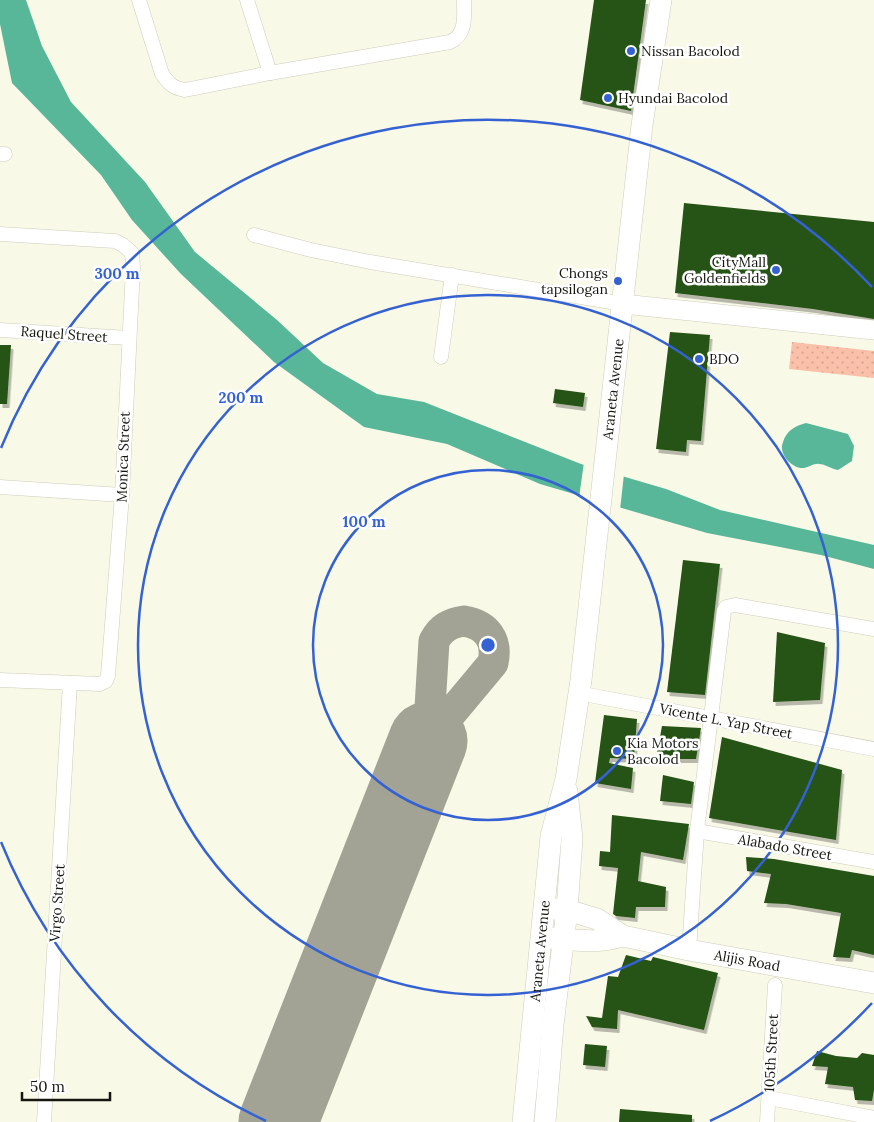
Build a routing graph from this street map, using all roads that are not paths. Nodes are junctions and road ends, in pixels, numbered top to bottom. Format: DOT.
graph roads {
  1 [pos="139,0"];
  2 [pos="247,0"];
  3 [pos="464,0"];
  4 [pos="660,0"];
  5 [pos="270,73"];
  6 [pos="0,234"];
  7 [pos="254,235"];
  8 [pos="452,275"];
  9 [pos="623,304"];
  10 [pos="0,330"];
  11 [pos="874,330"];
  12 [pos="129,338"];
  13 [pos="441,357"];
  14 [pos="0,487"];
  15 [pos="122,495"];
  16 [pos="874,630"];
  17 [pos="0,680"];
  18 [pos="70,683"];
  19 [pos="578,693"];
  20 [pos="710,719"];
  21 [pos="874,749"];
  22 [pos="566,779"];
  23 [pos="697,831"];
  24 [pos="874,862"];
  25 [pos="544,908"];
  26 [pos="567,910"];
  27 [pos="540,936"];
  28 [pos="623,936"];
  29 [pos="564,939"];
  30 [pos="689,950"];
  31 [pos="874,983"];
  32 [pos="775,985"];
  33 [pos="769,1098"];
  34 [pos="874,1118"];
  35 [pos="44,1122"];
  36 [pos="523,1122"];
  37 [pos="544,1122"];
  38 [pos="767,1122"];
  1 -- 5 [label="street"];
  2 -- 5 [label="street"];
  3 -- 5 [label="street"];
  4 -- 9 [label="main road, Araneta Avenue"];
  6 -- 12 [label="street, Monica Street"];
  7 -- 8 [label="street"];
  8 -- 9 [label="street"];
  8 -- 13 [label="street"];
  9 -- 11 [label="street"];
  9 -- 19 [label="main road, Araneta Avenue"];
  10 -- 12 [label="street, Raquel Street"];
  12 -- 15 [label="street, Monica Street"];
  14 -- 15 [label="street"];
  15 -- 18 [label="street, Monica Street"];
  16 -- 20 [label="street"];
  17 -- 18 [label="street"];
  18 -- 35 [label="street, Virgo Street"];
  19 -- 20 [label="street, Vicente L. Yap Street"];
  19 -- 22 [label="main road, Araneta Avenue"];
  20 -- 21 [label="street, Vicente L. Yap Street"];
  20 -- 23 [label="street"];
  22 -- 25 [label="main road, Araneta Avenue"];
  22 -- 26 [label="main road, Araneta Avenue"];
  23 -- 24 [label="street, Alabado Street"];
  23 -- 30 [label="street"];
  25 -- 26 [label="main road, Alijis Road"];
  25 -- 27 [label="main road, Araneta Avenue"];
  26 -- 28 [label="main road, Alijis Road"];
  26 -- 29 [label="main road, Araneta Avenue"];
  27 -- 29 [label="main road, Alijis Road"];
  27 -- 36 [label="main road, Araneta Avenue"];
  28 -- 29 [label="main road, Alijis Road"];
  28 -- 30 [label="main road, Alijis Road"];
  29 -- 37 [label="main road, Araneta Avenue"];
  30 -- 31 [label="main road, Alijis Road"];
  32 -- 33 [label="street, 105th Street"];
  33 -- 34 [label="street"];
  33 -- 38 [label="street, 105th Street"];
}
